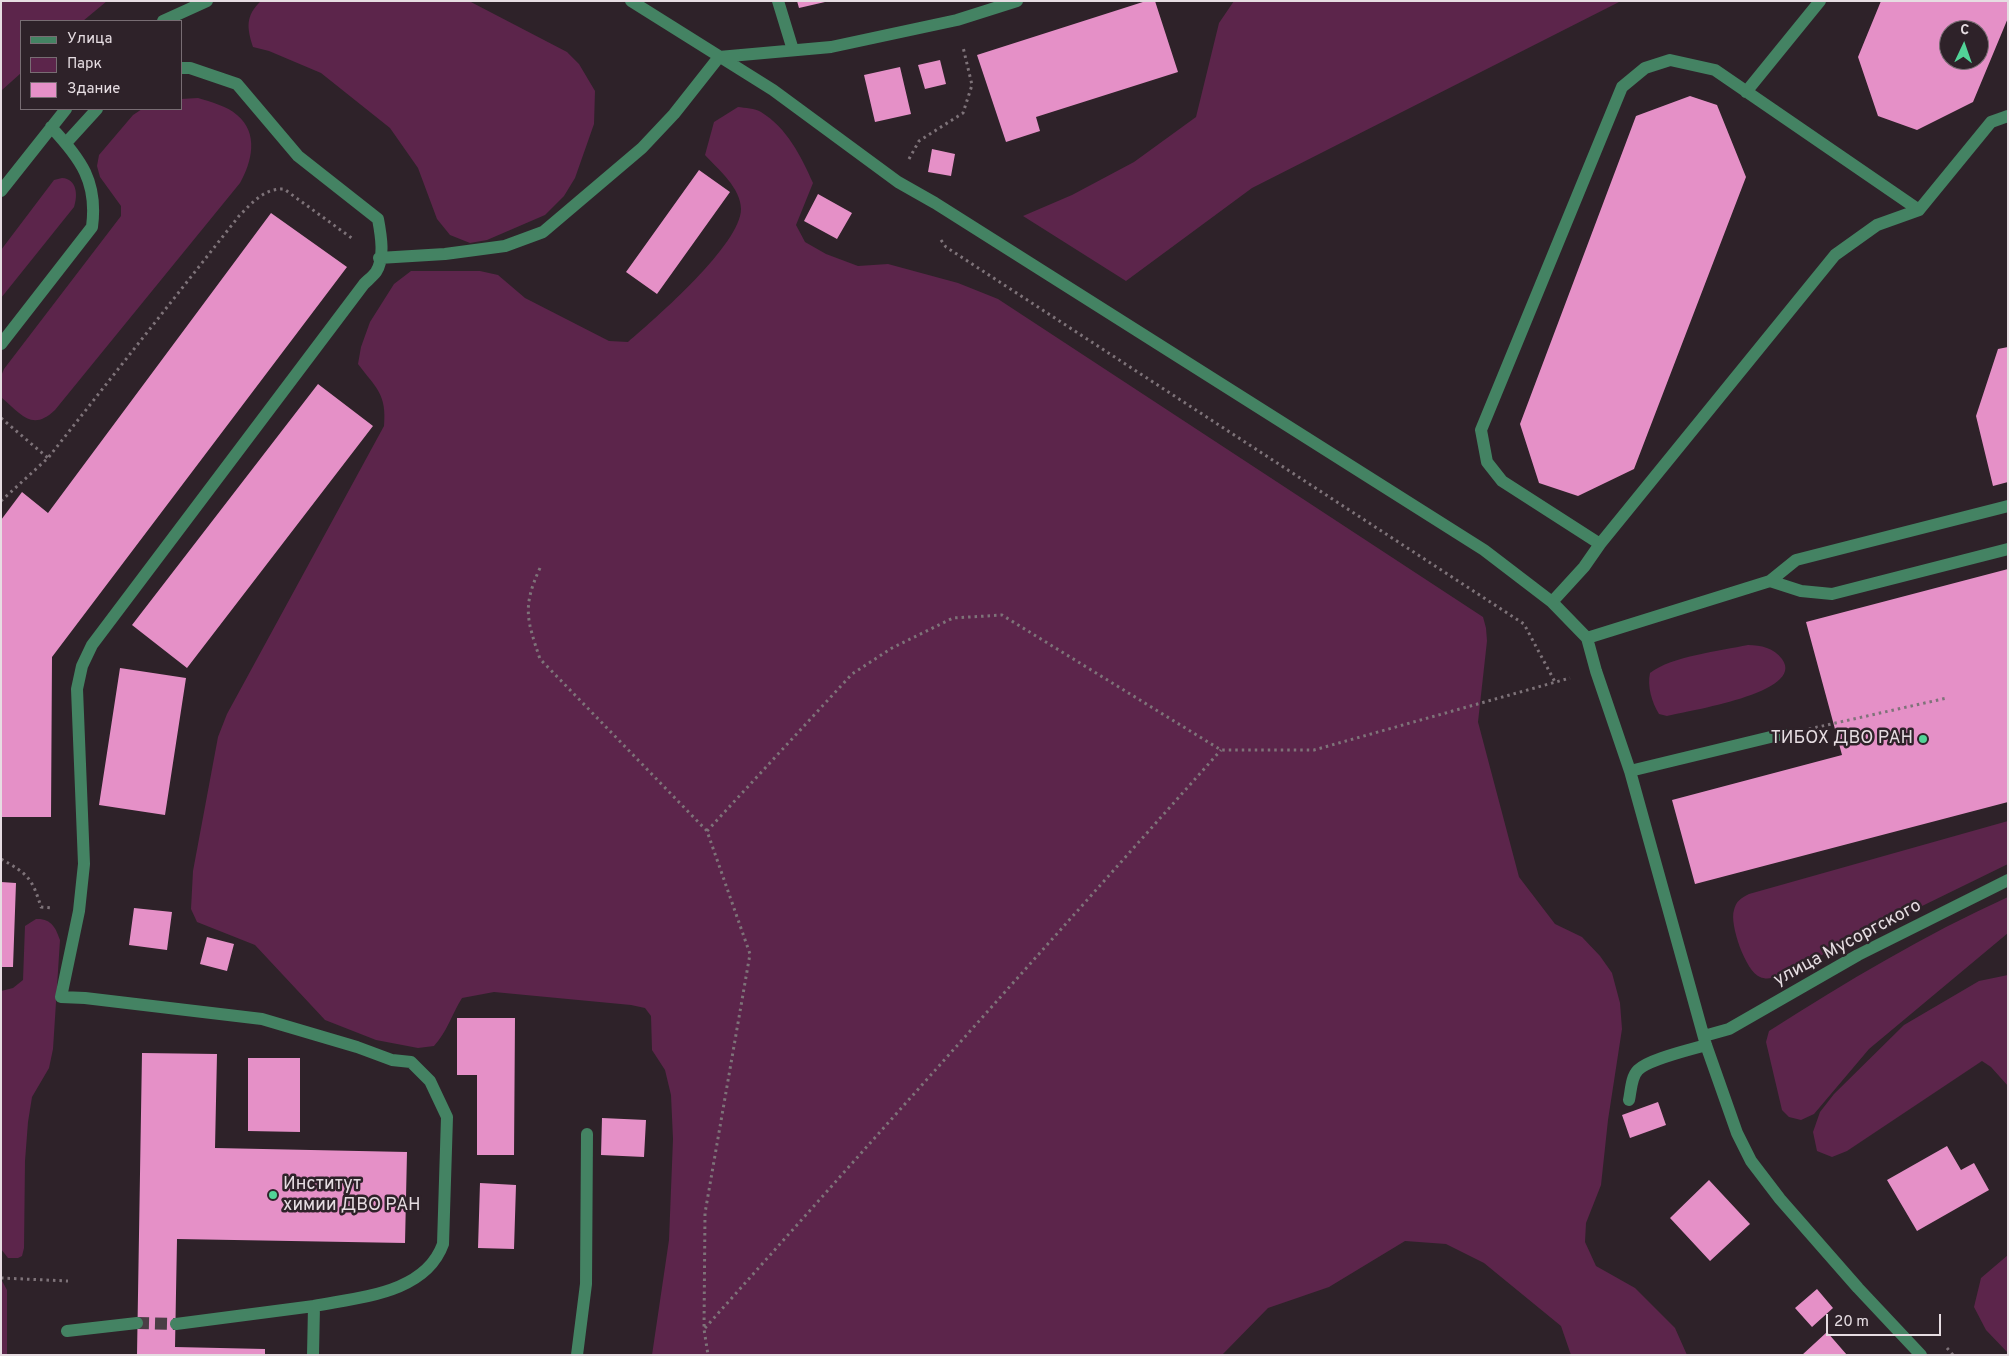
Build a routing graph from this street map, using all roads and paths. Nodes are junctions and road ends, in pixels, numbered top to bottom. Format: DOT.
graph roads {
  1 [pos="207,1"];
  2 [pos="632,1"];
  3 [pos="778,1"];
  4 [pos="1017,1"];
  5 [pos="1820,1"];
  6 [pos="164,20"];
  7 [pos="958,20"];
  8 [pos="793,50"];
  9 [pos="719,57"];
  10 [pos="182,68"];
  11 [pos="1746,92"];
  12 [pos="65,110"];
  13 [pos="96,110"];
  14 [pos="2008,116"];
  15 [pos="51,127"];
  16 [pos="66,143"];
  17 [pos="898,182"];
  18 [pos="1,191"];
  19 [pos="935,203"];
  20 [pos="1919,210"];
  21 [pos="380,258"];
  22 [pos="1,344"];
  23 [pos="1,418"];
  24 [pos="48,458"];
  25 [pos="1,500"];
  26 [pos="2008,506"];
  27 [pos="1600,544"];
  28 [pos="2008,549"];
  29 [pos="540,568"];
  30 [pos="1770,581"];
  31 [pos="1552,602"];
  32 [pos="1587,638"];
  33 [pos="1596,671"];
  34 [pos="1556,682"];
  35 [pos="1947,698"];
  36 [pos="1834,723"];
  37 [pos="1783,734"];
  38 [pos="1222,750"];
  39 [pos="1630,771"];
  40 [pos="707,831"];
  41 [pos="1,860"];
  42 [pos="2008,880"];
  43 [pos="41,907"];
  44 [pos="1705,1041"];
  45 [pos="1630,1100"];
  46 [pos="587,1134"];
  47 [pos="1,1278"];
  48 [pos="68,1281"];
  49 [pos="314,1306"];
  50 [pos="138,1324"];
  51 [pos="176,1324"];
  52 [pos="704,1329"];
  53 [pos="67,1331"];
  54 [pos="1941,1341"];
  55 [pos="313,1355"];
  56 [pos="577,1355"];
  57 [pos="708,1355"];
  58 [pos="1921,1355"];
  59 [pos="1954,1355"];
  1 -- 6 [label="street"];
  2 -- 9 [label="street"];
  3 -- 8 [label="street"];
  4 -- 7 [label="street"];
  5 -- 11 [label="street"];
  7 -- 8 [label="street"];
  7 -- 17 [label="path"];
  8 -- 9 [label="street"];
  9 -- 17 [label="street"];
  9 -- 21 [label="street"];
  10 -- 21 [label="street"];
  11 -- 20 [label="street"];
  11 -- 27 [label="street"];
  12 -- 15 [label="street"];
  13 -- 16 [label="street"];
  14 -- 20 [label="street"];
  15 -- 16 [label="street"];
  15 -- 18 [label="street"];
  16 -- 22 [label="street"];
  17 -- 19 [label="street"];
  19 -- 31 [label="street"];
  19 -- 34 [label="path"];
  20 -- 27 [label="street"];
  21 -- 24 [label="path"];
  21 -- 49 [label="street"];
  23 -- 24 [label="path"];
  24 -- 25 [label="path"];
  26 -- 30 [label="street"];
  27 -- 31 [label="street"];
  28 -- 30 [label="street"];
  29 -- 40 [label="path"];
  30 -- 32 [label="street"];
  31 -- 32 [label="street"];
  32 -- 33 [label="street"];
  33 -- 34 [label="path"];
  33 -- 39 [label="street"];
  34 -- 38 [label="path"];
  35 -- 36 [label="path"];
  37 -- 39 [label="street"];
  38 -- 40 [label="path"];
  38 -- 52 [label="path"];
  39 -- 44 [label="street"];
  40 -- 52 [label="path"];
  41 -- 43 [label="path"];
  42 -- 44 [label="street, улица Мусоргского"];
  44 -- 45 [label="street, улица Мусоргского"];
  44 -- 58 [label="street"];
  46 -- 56 [label="street"];
  47 -- 48 [label="path"];
  49 -- 51 [label="street"];
  49 -- 55 [label="street"];
  50 -- 53 [label="street"];
  52 -- 57 [label="path"];
  54 -- 59 [label="path"];
}
